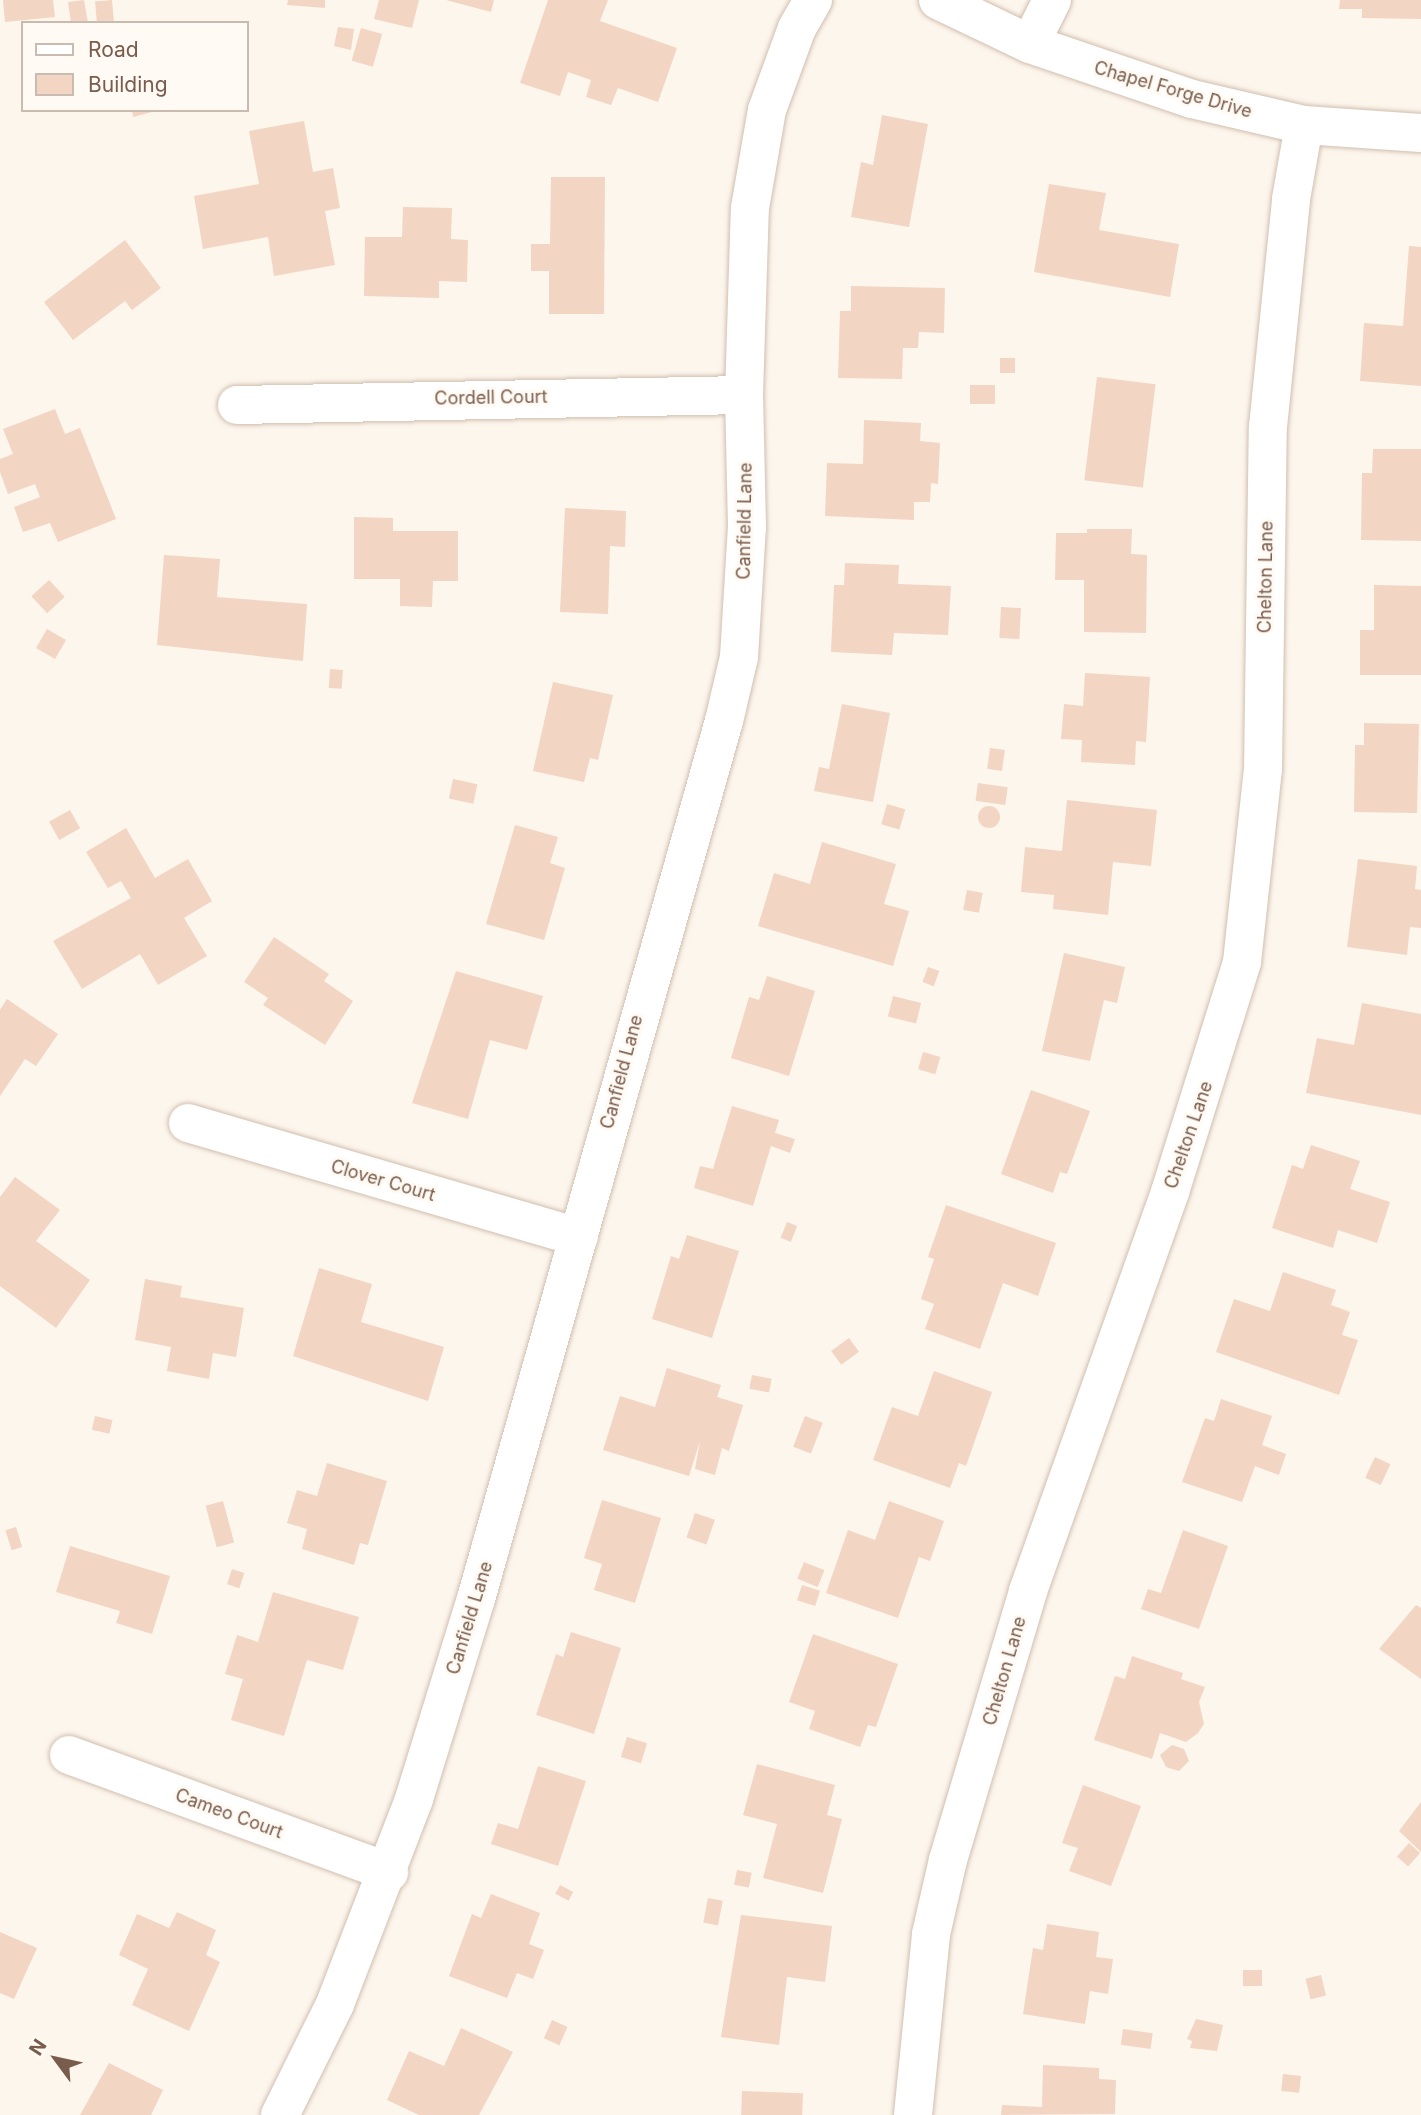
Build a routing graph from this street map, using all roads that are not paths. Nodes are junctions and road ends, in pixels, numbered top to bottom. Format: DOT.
graph roads {
  1 [pos="813,0"];
  2 [pos="938,0"];
  3 [pos="1052,0"];
  4 [pos="1030,44"];
  5 [pos="1304,125"];
  6 [pos="1421,133"];
  7 [pos="744,395"];
  8 [pos="237,405"];
  9 [pos="188,1124"];
  10 [pos="579,1237"];
  11 [pos="69,1755"];
  12 [pos="389,1872"];
  13 [pos="281,2115"];
  14 [pos="913,2115"];
  1 -- 7 [label="street, Canfield Lane"];
  2 -- 4 [label="street, Chapel Forge Drive"];
  3 -- 4 [label="street"];
  4 -- 5 [label="street, Chapel Forge Drive"];
  5 -- 6 [label="street, Chapel Forge Drive"];
  5 -- 14 [label="street, Chelton Lane"];
  7 -- 8 [label="street, Cordell Court"];
  7 -- 10 [label="street, Canfield Lane"];
  9 -- 10 [label="street, Clover Court"];
  10 -- 12 [label="street, Canfield Lane"];
  11 -- 12 [label="street, Cameo Court"];
  12 -- 13 [label="street, Canfield Lane"];
}
